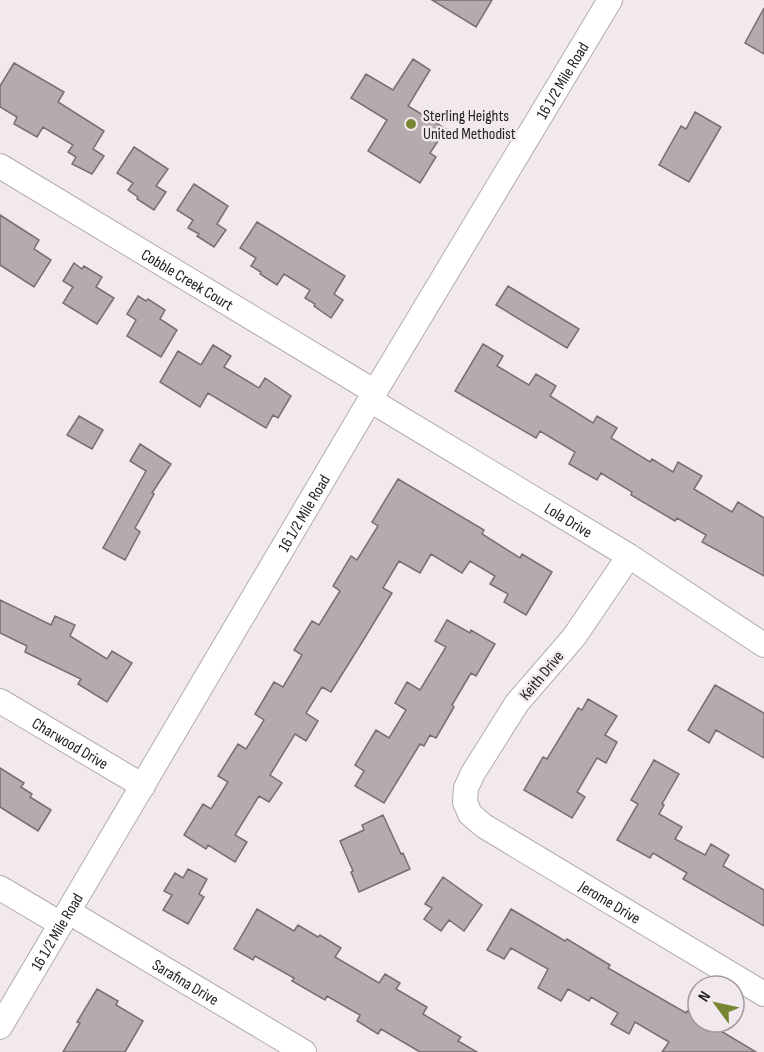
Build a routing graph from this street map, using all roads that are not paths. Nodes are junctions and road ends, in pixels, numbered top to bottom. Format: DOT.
graph roads {
  1 [pos="610,0"];
  2 [pos="0,166"];
  3 [pos="373,396"];
  4 [pos="629,556"];
  5 [pos="764,645"];
  6 [pos="0,701"];
  7 [pos="142,786"];
  8 [pos="465,802"];
  9 [pos="0,888"];
  10 [pos="65,918"];
  11 [pos="764,994"];
  12 [pos="0,1027"];
  13 [pos="304,1052"];
  1 -- 3 [label="street, 16 1/2 Mile Road"];
  2 -- 3 [label="street, Cobble Creek Court"];
  3 -- 4 [label="street, Lola Drive"];
  3 -- 7 [label="street, 16 1/2 Mile Road"];
  4 -- 5 [label="street, Lola Drive"];
  4 -- 8 [label="street, Keith Drive"];
  6 -- 7 [label="street, Charwood Drive"];
  7 -- 10 [label="street, 16 1/2 Mile Road"];
  8 -- 11 [label="street, Jerome Drive"];
  9 -- 10 [label="street, Sarafina Drive"];
  10 -- 12 [label="street, 16 1/2 Mile Road"];
  10 -- 13 [label="street, Sarafina Drive"];
}
